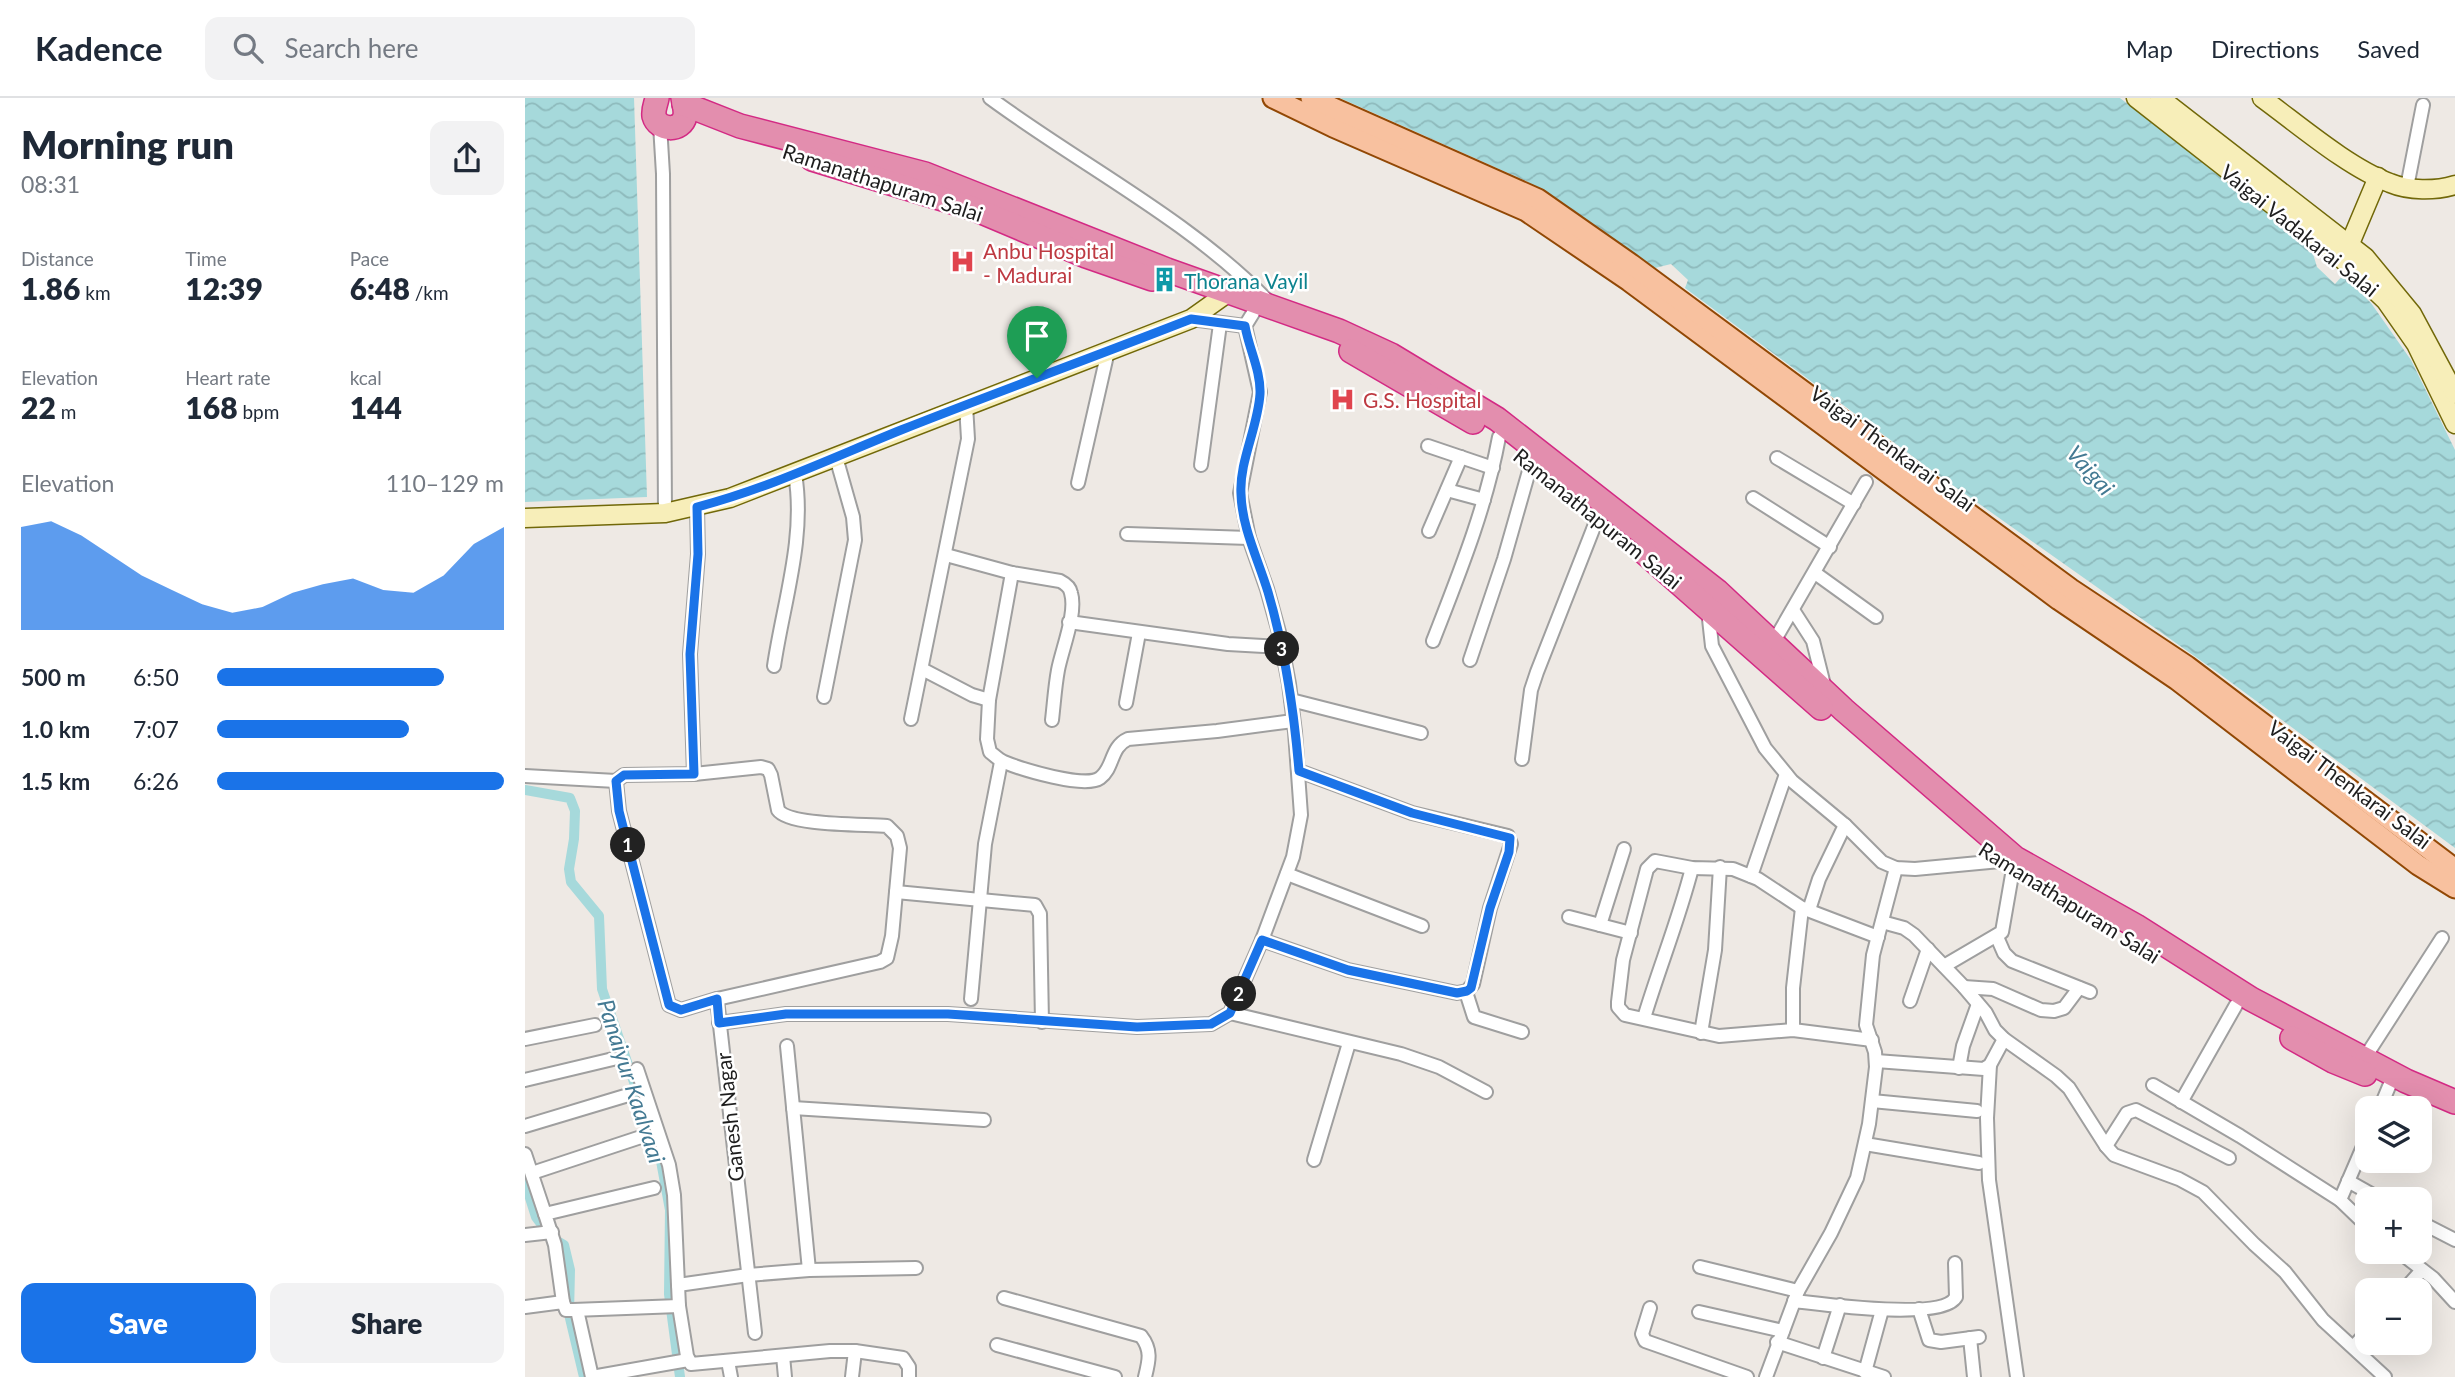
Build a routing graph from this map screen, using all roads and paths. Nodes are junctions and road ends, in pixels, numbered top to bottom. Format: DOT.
graph roads {
  1 [pos="990,98"];
  2 [pos="1273,98"];
  3 [pos="1311,98"];
  4 [pos="2136,98"];
  5 [pos="2160,98"];
  6 [pos="2262,98"];
  7 [pos="2423,105"];
  8 [pos="690,106"];
  9 [pos="658,109"];
  10 [pos="2378,177"];
  11 [pos="2455,186"];
  12 [pos="2407,187"];
  13 [pos="2346,253"];
  14 [pos="1222,306"];
  15 [pos="1265,318"];
  16 [pos="1108,351"];
  17 [pos="2455,394"];
  18 [pos="966,405"];
  19 [pos="2455,424"];
  20 [pos="1499,437"];
  21 [pos="1428,446"];
  22 [pos="836,457"];
  23 [pos="1461,457"];
  24 [pos="1777,458"];
  25 [pos="1531,464"];
  26 [pos="1202,465"];
  27 [pos="1493,468"];
  28 [pos="795,474"];
  29 [pos="1866,482"];
  30 [pos="1078,483"];
  31 [pos="1447,489"];
  32 [pos="1753,498"];
  33 [pos="1484,500"];
  34 [pos="1854,504"];
  35 [pos="697,507"];
  36 [pos="664,513"];
  37 [pos="1599,514"];
  38 [pos="525,518"];
  39 [pos="1429,531"];
  40 [pos="1127,534"];
  41 [pos="1249,538"];
  42 [pos="1830,547"];
  43 [pos="946,555"];
  44 [pos="1012,573"];
  45 [pos="1815,573"];
  46 [pos="1712,601"];
  47 [pos="1793,610"];
  48 [pos="1875,617"];
  49 [pos="1069,622"];
  50 [pos="1139,633"];
  51 [pos="1433,641"];
  52 [pos="1773,643"];
  53 [pos="1282,647"];
  54 [pos="1470,660"];
  55 [pos="774,666"];
  56 [pos="922,669"];
  57 [pos="1826,693"];
  58 [pos="824,697"];
  59 [pos="989,700"];
  60 [pos="1291,700"];
  61 [pos="1126,703"];
  62 [pos="911,719"];
  63 [pos="1052,720"];
  64 [pos="1293,721"];
  65 [pos="1421,733"];
  66 [pos="1523,759"];
  67 [pos="1001,762"];
  68 [pos="1299,771"];
  69 [pos="694,774"];
  70 [pos="1786,774"];
  71 [pos="525,776"];
  72 [pos="616,781"];
  73 [pos="1845,825"];
  74 [pos="1624,849"];
  75 [pos="2006,865"];
  76 [pos="1692,867"];
  77 [pos="1720,867"];
  78 [pos="1896,868"];
  79 [pos="2455,869"];
  80 [pos="1287,874"];
  81 [pos="1751,876"];
  82 [pos="2455,888"];
  83 [pos="896,892"];
  84 [pos="978,901"];
  85 [pos="1805,909"];
  86 [pos="1569,917"];
  87 [pos="1882,922"];
  88 [pos="1600,925"];
  89 [pos="1422,926"];
  90 [pos="1631,933"];
  91 [pos="1878,937"];
  92 [pos="1997,937"];
  93 [pos="2442,938"];
  94 [pos="1262,940"];
  95 [pos="1928,949"];
  96 [pos="1944,966"];
  97 [pos="1964,987"];
  98 [pos="1465,992"];
  99 [pos="717,999"];
  100 [pos="971,999"];
  101 [pos="1910,1001"];
  102 [pos="1978,1004"];
  103 [pos="2236,1005"];
  104 [pos="1230,1013"];
  105 [pos="1644,1018"];
  106 [pos="1042,1022"];
  107 [pos="719,1023"];
  108 [pos="595,1025"];
  109 [pos="1793,1030"];
  110 [pos="1522,1032"];
  111 [pos="1701,1033"];
  112 [pos="525,1039"];
  113 [pos="2004,1039"];
  114 [pos="1872,1040"];
  115 [pos="1349,1043"];
  116 [pos="787,1046"];
  117 [pos="613,1059"];
  118 [pos="2364,1059"];
  119 [pos="1876,1061"];
  120 [pos="1990,1065"];
  121 [pos="1959,1068"];
  122 [pos="637,1069"];
  123 [pos="525,1080"];
  124 [pos="2390,1084"];
  125 [pos="2153,1085"];
  126 [pos="1486,1092"];
  127 [pos="625,1096"];
  128 [pos="2384,1096"];
  129 [pos="1872,1101"];
  130 [pos="2181,1102"];
  131 [pos="2455,1102"];
  132 [pos="793,1108"];
  133 [pos="1977,1111"];
  134 [pos="2455,1111"];
  135 [pos="984,1121"];
  136 [pos="525,1126"];
  137 [pos="641,1137"];
  138 [pos="1865,1144"];
  139 [pos="2106,1146"];
  140 [pos="525,1154"];
  141 [pos="2229,1158"];
  142 [pos="1314,1160"];
  143 [pos="1979,1163"];
  144 [pos="2355,1165"];
  145 [pos="532,1173"];
  146 [pos="2348,1181"];
  147 [pos="2359,1187"];
  148 [pos="654,1188"];
  149 [pos="2340,1199"];
  150 [pos="545,1214"];
  151 [pos="2355,1214"];
  152 [pos="2432,1228"];
  153 [pos="525,1235"];
  154 [pos="553,1238"];
  155 [pos="2455,1240"];
  156 [pos="1955,1263"];
  157 [pos="2414,1264"];
  158 [pos="1700,1267"];
  159 [pos="916,1268"];
  160 [pos="809,1270"];
  161 [pos="2422,1270"];
  162 [pos="748,1275"];
  163 [pos="2415,1278"];
  164 [pos="678,1285"];
  165 [pos="1796,1296"];
  166 [pos="1004,1298"];
  167 [pos="2455,1302"];
  168 [pos="1840,1305"];
  169 [pos="525,1307"];
  170 [pos="672,1307"];
  171 [pos="570,1308"];
  172 [pos="1650,1308"];
  173 [pos="1919,1309"];
  174 [pos="1882,1310"];
  175 [pos="1699,1312"];
  176 [pos="755,1334"];
  177 [pos="1780,1337"];
  178 [pos="997,1345"];
  179 [pos="2354,1346"];
  180 [pos="855,1351"];
  181 [pos="783,1356"];
  182 [pos="1823,1358"];
  183 [pos="685,1360"];
  184 [pos="728,1361"];
  185 [pos="1865,1372"];
  186 [pos="592,1377"];
  187 [pos="731,1377"];
  188 [pos="785,1377"];
  189 [pos="852,1377"];
  190 [pos="909,1377"];
  191 [pos="1115,1377"];
  192 [pos="1145,1377"];
  193 [pos="1747,1377"];
  194 [pos="1766,1377"];
  195 [pos="1884,1377"];
  196 [pos="1974,1377"];
  197 [pos="2017,1377"];
  198 [pos="2385,1377"];
  1 -- 15 [label="street"];
  2 -- 82 [label="main road, Vaigai Thenkarai Salai"];
  3 -- 79 [label="main road, Vaigai Thenkarai Salai"];
  4 -- 13 [label="street, Vaigai Vadakarai Salai"];
  5 -- 13 [label="street, Vaigai Vadakarai Salai"];
  6 -- 10 [label="street"];
  7 -- 12 [label="street"];
  8 -- 9 [label="highway"];
  8 -- 14 [label="highway, Ramanathapuram Salai"];
  9 -- 36 [label="street"];
  10 -- 12 [label="street"];
  10 -- 13 [label="street"];
  11 -- 12 [label="street"];
  13 -- 17 [label="street, Vaigai Vadakarai Salai"];
  13 -- 19 [label="street, Vaigai Vadakarai Salai"];
  14 -- 15 [label="highway, Ramanathapuram Salai"];
  14 -- 16 [label="street"];
  14 -- 26 [label="street"];
  15 -- 20 [label="highway, Ramanathapuram Salai"];
  15 -- 41 [label="street"];
  15 -- 46 [label="highway, Ramanathapuram Salai"];
  16 -- 18 [label="street"];
  16 -- 30 [label="street"];
  18 -- 22 [label="street"];
  18 -- 43 [label="street"];
  20 -- 25 [label="highway, Ramanathapuram Salai"];
  20 -- 27 [label="street"];
  21 -- 23 [label="street"];
  22 -- 28 [label="street"];
  22 -- 58 [label="street"];
  23 -- 27 [label="street"];
  23 -- 31 [label="street"];
  24 -- 34 [label="street"];
  25 -- 37 [label="highway, Ramanathapuram Salai"];
  25 -- 54 [label="street"];
  27 -- 33 [label="street"];
  28 -- 35 [label="street"];
  28 -- 55 [label="street"];
  29 -- 34 [label="street"];
  31 -- 33 [label="street"];
  31 -- 39 [label="street"];
  32 -- 42 [label="street"];
  33 -- 51 [label="street"];
  34 -- 42 [label="street"];
  35 -- 36 [label="street"];
  35 -- 69 [label="street"];
  36 -- 38 [label="street"];
  37 -- 46 [label="highway, Ramanathapuram Salai"];
  37 -- 66 [label="street"];
  40 -- 41 [label="street"];
  41 -- 53 [label="street"];
  42 -- 45 [label="street"];
  43 -- 44 [label="street"];
  43 -- 56 [label="street"];
  44 -- 49 [label="street"];
  44 -- 59 [label="street"];
  45 -- 47 [label="street"];
  45 -- 48 [label="street"];
  46 -- 52 [label="highway, Ramanathapuram Salai"];
  46 -- 70 [label="street"];
  46 -- 75 [label="highway, Ramanathapuram Salai"];
  47 -- 52 [label="street"];
  47 -- 57 [label="street"];
  49 -- 50 [label="street"];
  49 -- 63 [label="street"];
  50 -- 53 [label="street"];
  50 -- 61 [label="street"];
  52 -- 57 [label="highway, Ramanathapuram Salai"];
  53 -- 60 [label="street"];
  56 -- 59 [label="street"];
  56 -- 62 [label="street"];
  57 -- 118 [label="highway, Ramanathapuram Salai"];
  59 -- 67 [label="street"];
  60 -- 64 [label="street"];
  60 -- 65 [label="street"];
  64 -- 67 [label="street"];
  64 -- 68 [label="street"];
  67 -- 84 [label="street"];
  68 -- 80 [label="street"];
  68 -- 98 [label="street"];
  69 -- 72 [label="street"];
  69 -- 83 [label="street"];
  70 -- 73 [label="street"];
  70 -- 81 [label="street"];
  71 -- 72 [label="street"];
  72 -- 99 [label="street"];
  73 -- 78 [label="street"];
  73 -- 85 [label="street"];
  74 -- 88 [label="street"];
  75 -- 78 [label="street"];
  75 -- 92 [label="street"];
  75 -- 103 [label="highway, Ramanathapuram Salai"];
  76 -- 77 [label="street"];
  76 -- 90 [label="street"];
  76 -- 105 [label="street"];
  77 -- 81 [label="street"];
  77 -- 111 [label="street"];
  78 -- 87 [label="street"];
  80 -- 89 [label="street"];
  80 -- 94 [label="street"];
  81 -- 85 [label="street"];
  83 -- 84 [label="street"];
  83 -- 99 [label="street"];
  84 -- 100 [label="street"];
  84 -- 106 [label="street"];
  85 -- 91 [label="street"];
  85 -- 109 [label="street"];
  86 -- 88 [label="street"];
  87 -- 91 [label="street"];
  87 -- 95 [label="street"];
  88 -- 90 [label="street"];
  90 -- 105 [label="street"];
  91 -- 114 [label="street"];
  92 -- 96 [label="street"];
  92 -- 97 [label="street"];
  93 -- 118 [label="street"];
  94 -- 98 [label="street"];
  94 -- 104 [label="street"];
  95 -- 96 [label="street"];
  95 -- 101 [label="street"];
  96 -- 97 [label="street"];
  97 -- 102 [label="street"];
  98 -- 110 [label="street"];
  99 -- 107 [label="street, Ganesh Nagar"];
  102 -- 113 [label="street"];
  102 -- 121 [label="street"];
  103 -- 124 [label="highway, Ramanathapuram Salai"];
  103 -- 130 [label="street"];
  104 -- 106 [label="street"];
  104 -- 115 [label="street"];
  105 -- 111 [label="street"];
  106 -- 107 [label="street"];
  107 -- 162 [label="street, Ganesh Nagar"];
  108 -- 112 [label="street"];
  109 -- 111 [label="street"];
  109 -- 114 [label="street"];
  113 -- 120 [label="street"];
  113 -- 139 [label="street"];
  114 -- 119 [label="street"];
  115 -- 126 [label="street"];
  115 -- 142 [label="street"];
  116 -- 132 [label="street"];
  117 -- 123 [label="street"];
  118 -- 131 [label="highway, Ramanathapuram Salai"];
  119 -- 121 [label="street"];
  119 -- 129 [label="street"];
  120 -- 121 [label="street"];
  120 -- 197 [label="street"];
  122 -- 164 [label="street"];
  124 -- 128 [label="street"];
  124 -- 134 [label="highway, Ramanathapuram Salai"];
  125 -- 130 [label="street"];
  127 -- 136 [label="street"];
  129 -- 133 [label="street"];
  129 -- 138 [label="street"];
  130 -- 149 [label="street"];
  132 -- 135 [label="street"];
  132 -- 160 [label="street"];
  137 -- 145 [label="street"];
  138 -- 143 [label="street"];
  138 -- 165 [label="street"];
  139 -- 141 [label="street"];
  139 -- 179 [label="street"];
  140 -- 145 [label="street"];
  144 -- 146 [label="street"];
  145 -- 150 [label="street"];
  146 -- 147 [label="street"];
  146 -- 149 [label="street"];
  148 -- 150 [label="street"];
  149 -- 151 [label="street"];
  150 -- 154 [label="street"];
  152 -- 155 [label="street"];
  153 -- 154 [label="street"];
  154 -- 171 [label="street"];
  156 -- 173 [label="street"];
  157 -- 161 [label="street"];
  158 -- 165 [label="street"];
  159 -- 160 [label="street"];
  160 -- 162 [label="street"];
  161 -- 163 [label="street"];
  161 -- 167 [label="street"];
  162 -- 164 [label="street"];
  162 -- 176 [label="street, Ganesh Nagar"];
  164 -- 170 [label="street"];
  165 -- 168 [label="street"];
  165 -- 177 [label="street"];
  166 -- 192 [label="street"];
  168 -- 174 [label="street"];
  168 -- 182 [label="street"];
  169 -- 171 [label="street"];
  170 -- 171 [label="street"];
  170 -- 183 [label="street"];
  171 -- 186 [label="street"];
  172 -- 193 [label="street"];
  173 -- 174 [label="street"];
  173 -- 196 [label="street"];
  174 -- 185 [label="street"];
  175 -- 177 [label="street"];
  177 -- 182 [label="street"];
  177 -- 194 [label="street"];
  178 -- 191 [label="street"];
  179 -- 198 [label="street"];
  180 -- 181 [label="street"];
  180 -- 189 [label="street"];
  180 -- 190 [label="street"];
  181 -- 184 [label="street"];
  181 -- 188 [label="street"];
  182 -- 185 [label="street"];
  183 -- 184 [label="street"];
  183 -- 186 [label="street"];
  184 -- 187 [label="street"];
  185 -- 195 [label="street"];
}
